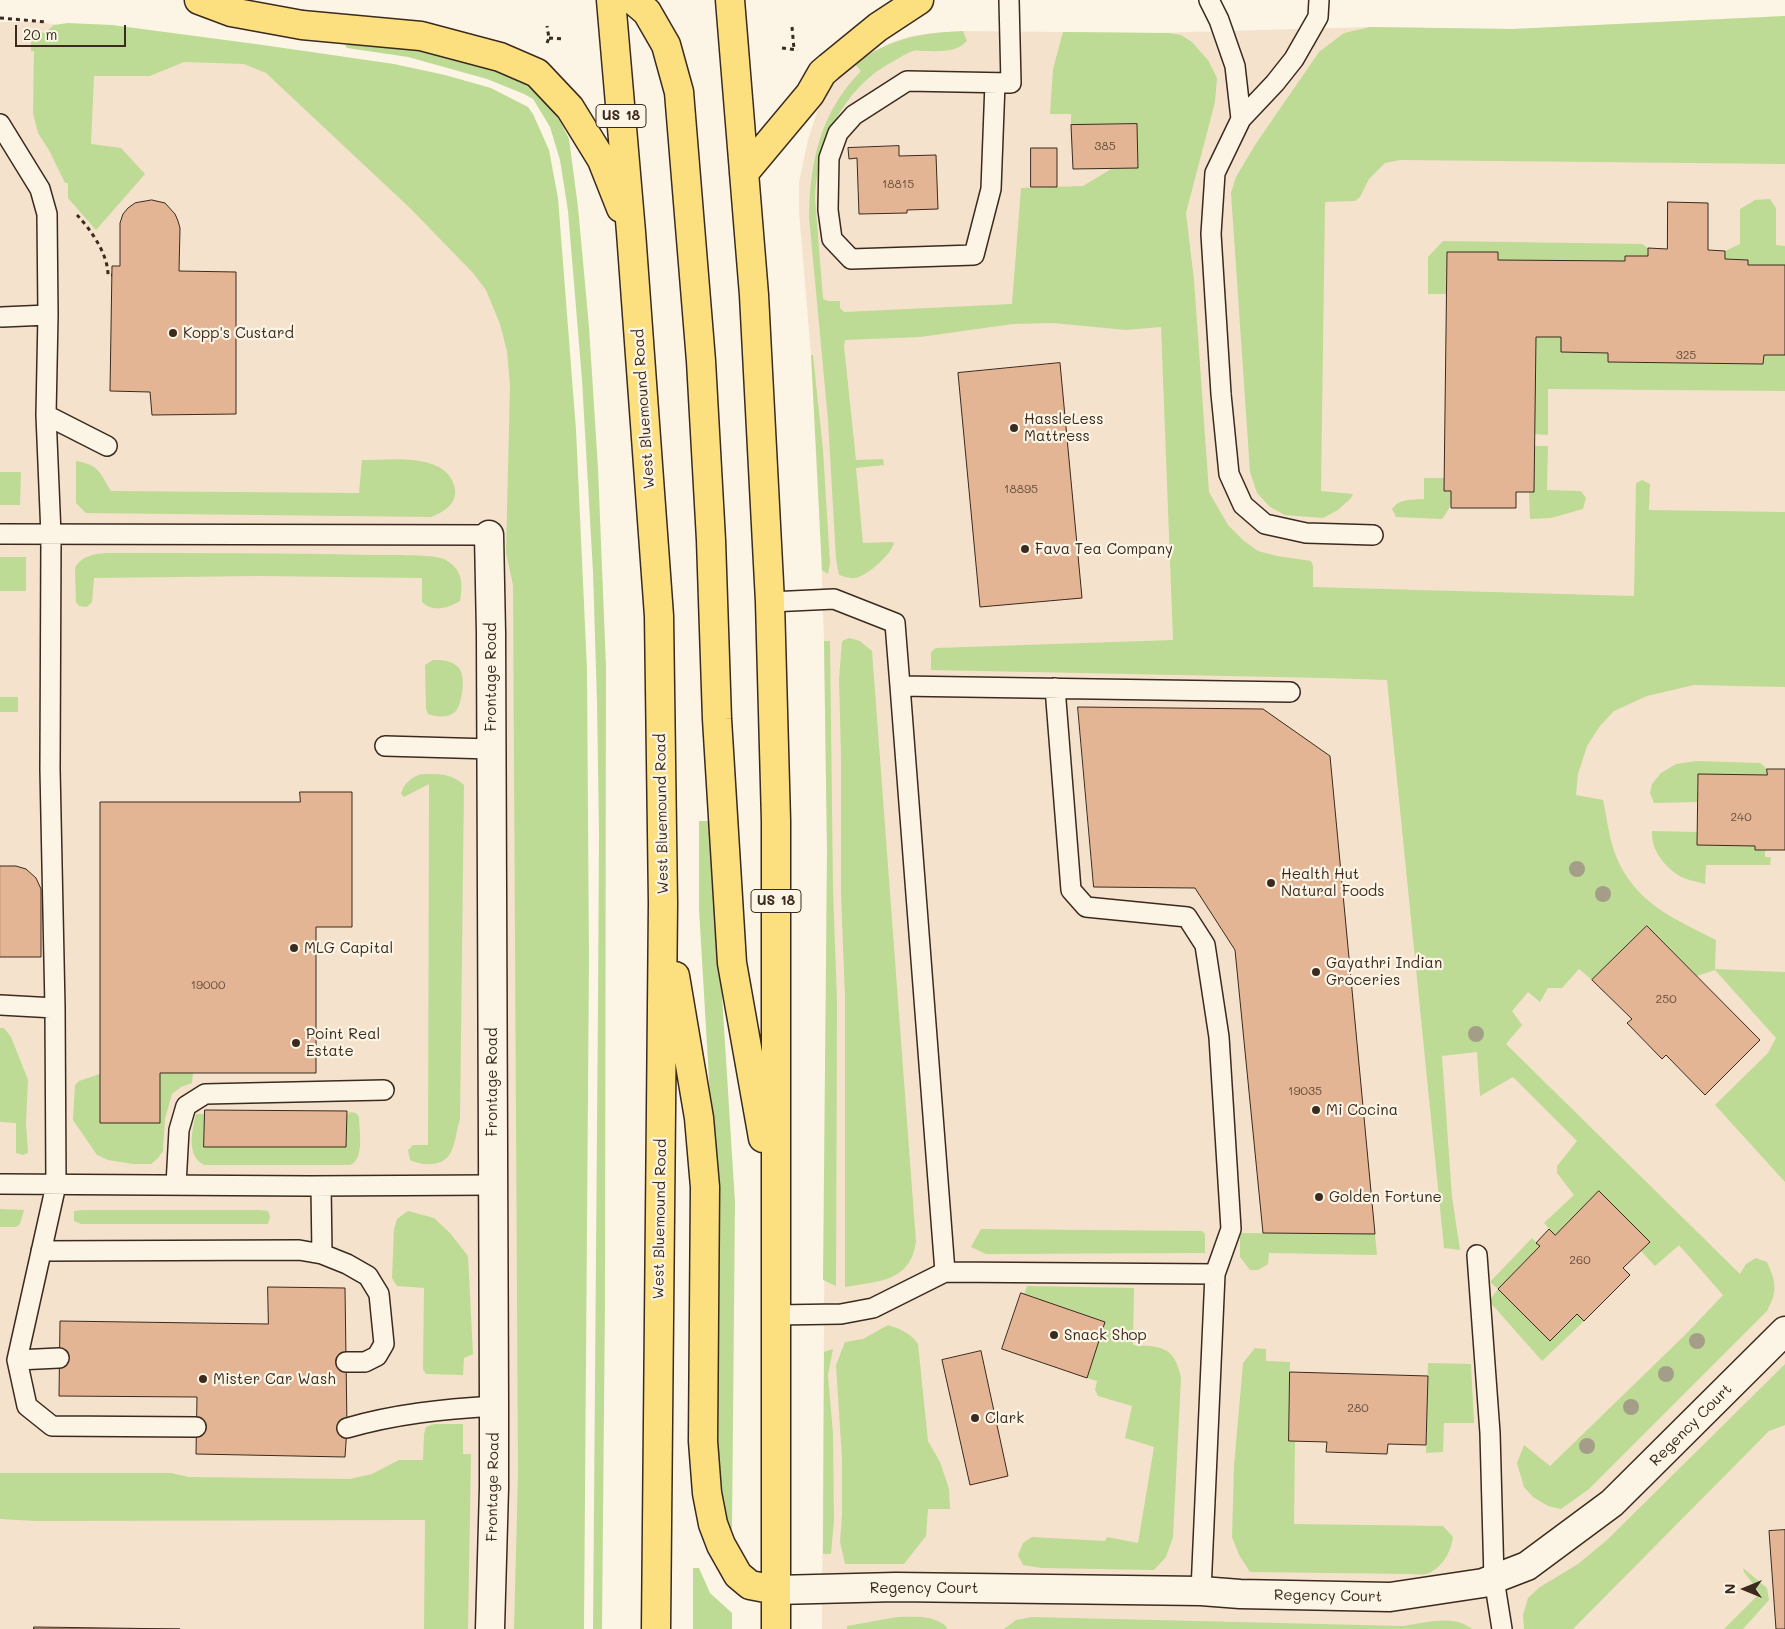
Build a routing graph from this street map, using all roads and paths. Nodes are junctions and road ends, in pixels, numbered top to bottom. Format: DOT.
graph roads {
  1 [pos="199,0"];
  2 [pos="611,0"];
  3 [pos="633,0"];
  4 [pos="730,0"];
  5 [pos="919,0"];
  6 [pos="1009,0"];
  7 [pos="1209,0"];
  8 [pos="1319,0"];
  9 [pos="0,18"];
  10 [pos="47,22"];
  11 [pos="547,26"];
  12 [pos="792,27"];
  13 [pos="563,39"];
  14 [pos="782,48"];
  15 [pos="995,83"];
  16 [pos="1241,119"];
  17 [pos="0,124"];
  18 [pos="744,173"];
  19 [pos="75,213"];
  20 [pos="631,232"];
  21 [pos="112,275"];
  22 [pos="48,315"];
  23 [pos="2,317"];
  24 [pos="46,415"];
  25 [pos="107,446"];
  26 [pos="0,534"];
  27 [pos="51,535"];
  28 [pos="489,535"];
  29 [pos="1373,535"];
  30 [pos="770,602"];
  31 [pos="900,686"];
  32 [pos="1055,688"];
  33 [pos="1290,692"];
  34 [pos="385,746"];
  35 [pos="491,749"];
  36 [pos="663,903"];
  37 [pos="0,1005"];
  38 [pos="55,1008"];
  39 [pos="384,1090"];
  40 [pos="0,1184"];
  41 [pos="56,1185"];
  42 [pos="176,1185"];
  43 [pos="492,1185"];
  44 [pos="321,1186"];
  45 [pos="776,1213"];
  46 [pos="41,1251"];
  47 [pos="322,1254"];
  48 [pos="1478,1255"];
  49 [pos="945,1272"];
  50 [pos="1214,1274"];
  51 [pos="776,1315"];
  52 [pos="1785,1331"];
  53 [pos="59,1358"];
  54 [pos="17,1360"];
  55 [pos="346,1362"];
  56 [pos="494,1406"];
  57 [pos="196,1427"];
  58 [pos="347,1428"];
  59 [pos="1494,1578"];
  60 [pos="776,1590"];
  61 [pos="1201,1591"];
  62 [pos="490,1629"];
  63 [pos="656,1629"];
  64 [pos="776,1629"];
  65 [pos="1502,1629"];
  1 -- 20 [label="main road"];
  2 -- 20 [label="main road, West Bluemound Road / US 18"];
  3 -- 45 [label="main road"];
  4 -- 18 [label="main road, US 18"];
  5 -- 18 [label="main road"];
  6 -- 15 [label="lane"];
  7 -- 16 [label="lane"];
  8 -- 16 [label="lane"];
  9 -- 10 [label="path"];
  11 -- 13 [label="path"];
  12 -- 14 [label="path"];
  15 -- 15 [label="lane"];
  16 -- 29 [label="lane"];
  17 -- 22 [label="lane"];
  18 -- 30 [label="main road, US 18"];
  19 -- 21 [label="path"];
  20 -- 36 [label="main road, West Bluemound Road / US 18"];
  22 -- 23 [label="lane"];
  22 -- 24 [label="lane"];
  24 -- 25 [label="lane"];
  24 -- 27 [label="lane"];
  26 -- 27 [label="lane"];
  27 -- 28 [label="lane"];
  27 -- 38 [label="lane"];
  28 -- 35 [label="street, Frontage Road"];
  30 -- 31 [label="lane"];
  30 -- 45 [label="main road, US 18"];
  31 -- 32 [label="lane"];
  31 -- 49 [label="lane"];
  32 -- 33 [label="lane"];
  32 -- 50 [label="lane"];
  34 -- 35 [label="lane"];
  35 -- 43 [label="street, Frontage Road"];
  36 -- 60 [label="main road"];
  36 -- 63 [label="main road, West Bluemound Road / US 18"];
  37 -- 38 [label="lane"];
  38 -- 41 [label="lane"];
  39 -- 42 [label="lane"];
  40 -- 41 [label="lane"];
  41 -- 42 [label="lane"];
  41 -- 46 [label="lane"];
  42 -- 44 [label="lane"];
  43 -- 44 [label="lane"];
  43 -- 56 [label="street, Frontage Road"];
  44 -- 47 [label="lane"];
  45 -- 51 [label="main road, US 18"];
  46 -- 47 [label="lane"];
  46 -- 54 [label="lane"];
  47 -- 55 [label="lane"];
  48 -- 59 [label="lane"];
  49 -- 50 [label="lane"];
  49 -- 51 [label="lane"];
  50 -- 61 [label="lane"];
  51 -- 60 [label="main road, US 18"];
  52 -- 59 [label="street, Regency Court"];
  53 -- 54 [label="lane"];
  54 -- 57 [label="lane"];
  56 -- 58 [label="lane"];
  56 -- 62 [label="street, Frontage Road"];
  59 -- 61 [label="street, Regency Court"];
  59 -- 65 [label="lane"];
  60 -- 61 [label="street, Regency Court"];
  60 -- 64 [label="main road, US 18"];
}
